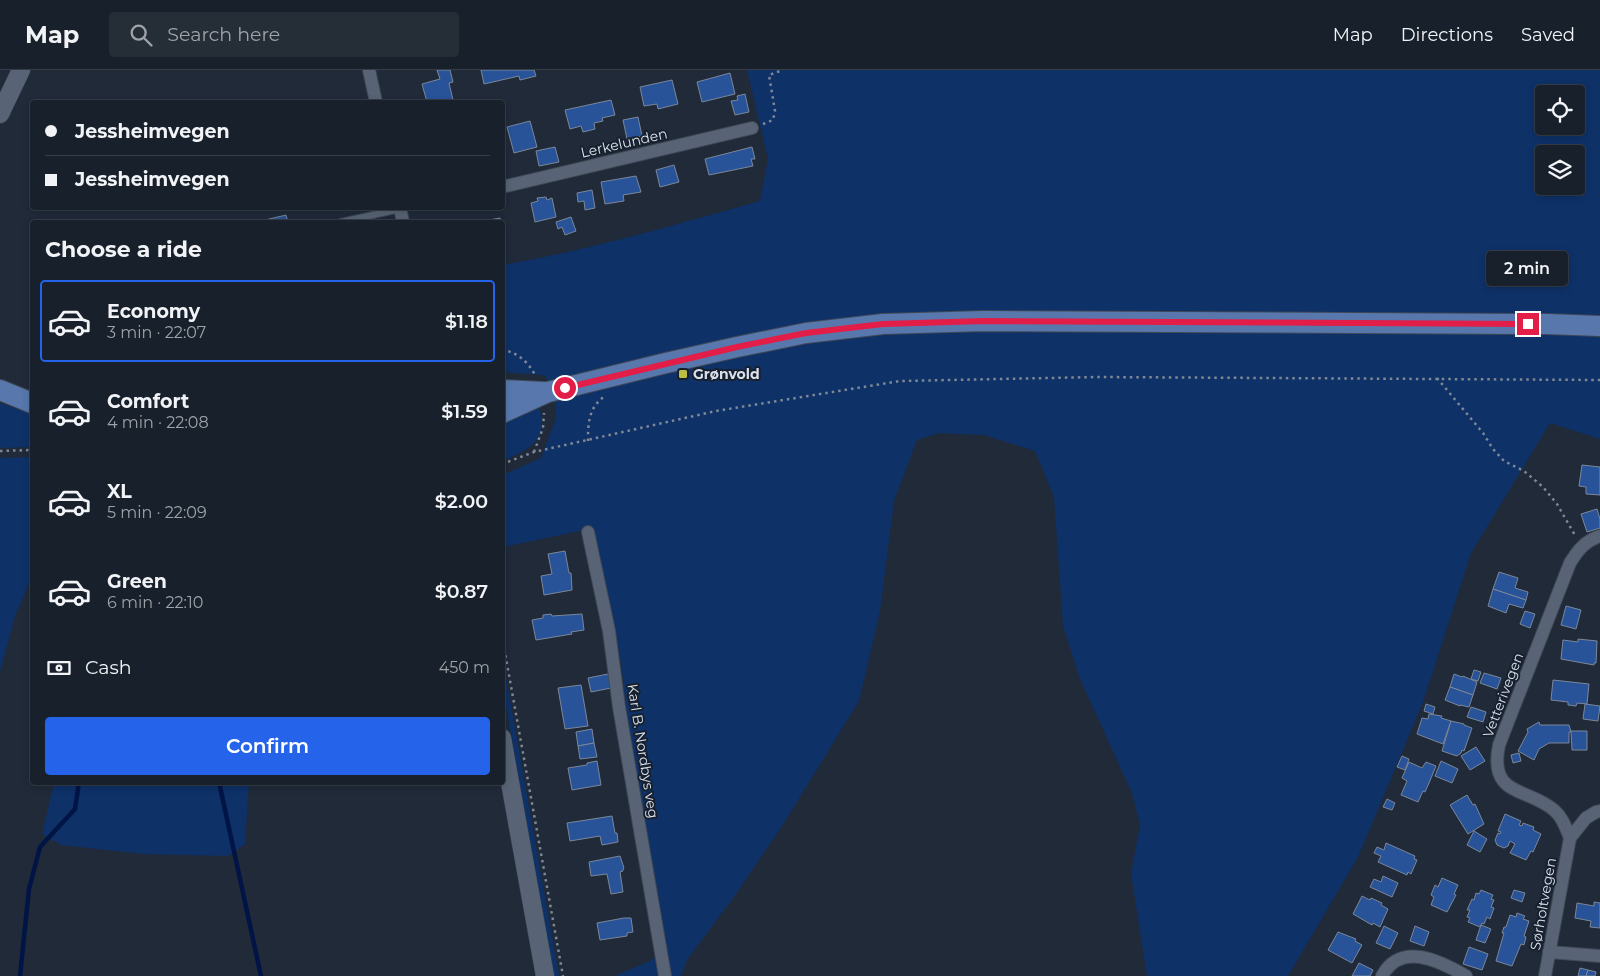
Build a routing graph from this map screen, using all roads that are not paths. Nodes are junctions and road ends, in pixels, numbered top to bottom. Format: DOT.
graph roads {
  1 [pos="21,70"];
  2 [pos="368,70"];
  3 [pos="376,100"];
  4 [pos="0,114"];
  5 [pos="752,128"];
  6 [pos="505,186"];
  7 [pos="393,210"];
  8 [pos="349,220"];
  9 [pos="1600,326"];
  10 [pos="0,390"];
  11 [pos="505,390"];
  12 [pos="543,393"];
  13 [pos="30,402"];
  14 [pos="505,412"];
  15 [pos="588,532"];
  16 [pos="1600,536"];
  17 [pos="505,755"];
  18 [pos="1600,811"];
  19 [pos="1570,838"];
  20 [pos="1549,952"];
  21 [pos="1600,956"];
  22 [pos="545,976"];
  23 [pos="665,976"];
  24 [pos="1382,976"];
  25 [pos="1466,976"];
  26 [pos="1545,976"];
  1 -- 4 [label="main road"];
  2 -- 3 [label="street"];
  5 -- 6 [label="street, Lerkelunden"];
  7 -- 8 [label="lane"];
  9 -- 12 [label="main road"];
  10 -- 13 [label="main road"];
  11 -- 12 [label="main road"];
  12 -- 14 [label="main road"];
  15 -- 23 [label="street, Karl B. Nordbys veg"];
  16 -- 19 [label="street, Vetterivegen"];
  17 -- 22 [label="main road"];
  18 -- 19 [label="street"];
  19 -- 20 [label="street, Sørholtvegen"];
  20 -- 21 [label="street"];
  20 -- 26 [label="street, Sørholtvegen"];
  24 -- 25 [label="street"];
}
